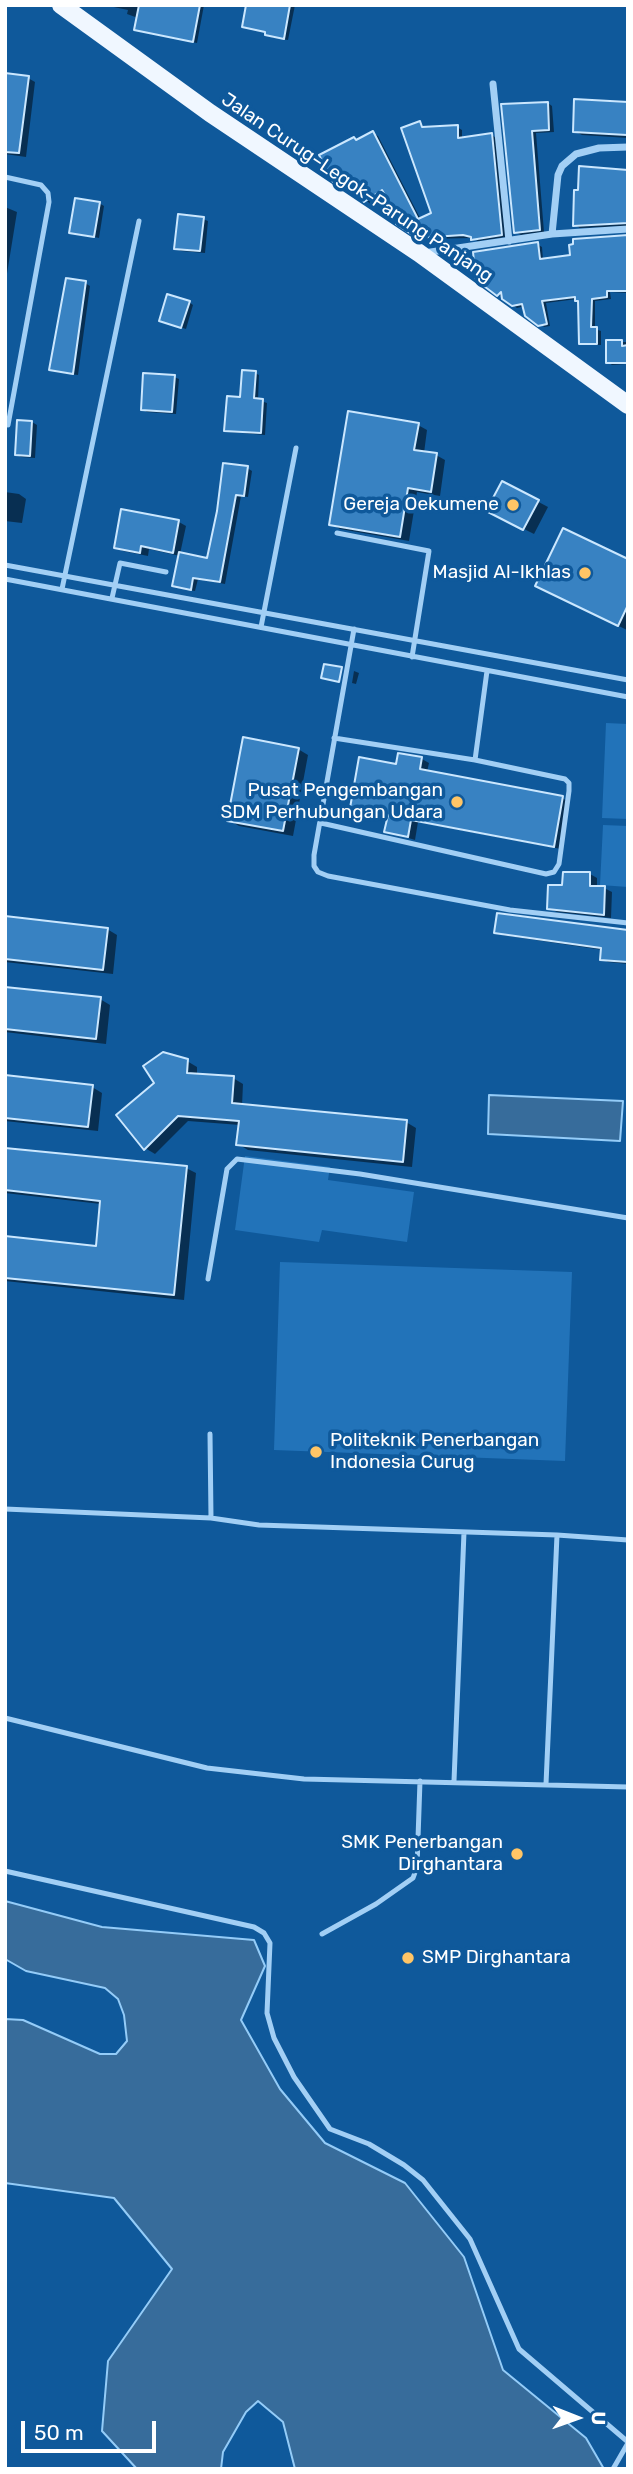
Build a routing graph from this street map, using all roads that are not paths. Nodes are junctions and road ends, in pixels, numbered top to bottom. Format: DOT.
graph roads {
  1 [pos="61,5"];
  2 [pos="493,84"];
  3 [pos="628,147"];
  4 [pos="5,177"];
  5 [pos="139,221"];
  6 [pos="628,229"];
  7 [pos="552,234"];
  8 [pos="509,241"];
  9 [pos="419,253"];
  10 [pos="628,405"];
  11 [pos="8,425"];
  12 [pos="296,448"];
  13 [pos="337,533"];
  14 [pos="5,565"];
  15 [pos="166,572"];
  16 [pos="65,576"];
  17 [pos="5,579"];
  18 [pos="115,585"];
  19 [pos="62,589"];
  20 [pos="112,598"];
  21 [pos="264,612"];
  22 [pos="261,627"];
  23 [pos="354,629"];
  24 [pos="415,640"];
  25 [pos="350,645"];
  26 [pos="412,657"];
  27 [pos="487,671"];
  28 [pos="628,680"];
  29 [pos="628,697"];
  30 [pos="334,738"];
  31 [pos="475,760"];
  32 [pos="321,823"];
  33 [pos="628,923"];
  34 [pos="628,1218"];
  35 [pos="208,1279"];
  36 [pos="211,1434"];
  37 [pos="5,1509"];
  38 [pos="211,1518"];
  39 [pos="464,1532"];
  40 [pos="557,1535"];
  41 [pos="628,1540"];
  42 [pos="5,1718"];
  43 [pos="420,1781"];
  44 [pos="454,1782"];
  45 [pos="547,1784"];
  46 [pos="628,1787"];
  47 [pos="5,1871"];
  48 [pos="322,1934"];
  49 [pos="628,2443"];
  50 [pos="613,2469"];
  1 -- 9 [label="main road, Jalan Curug–Legok–Parung Panjang"];
  2 -- 8 [label="street"];
  3 -- 7 [label="street"];
  4 -- 11 [label="lane"];
  5 -- 16 [label="lane"];
  6 -- 7 [label="street"];
  7 -- 8 [label="street"];
  8 -- 9 [label="street"];
  9 -- 10 [label="main road, Jalan Curug–Legok–Parung Panjang"];
  12 -- 21 [label="lane"];
  13 -- 24 [label="lane"];
  14 -- 16 [label="lane"];
  15 -- 18 [label="lane"];
  16 -- 18 [label="lane"];
  16 -- 19 [label="lane"];
  17 -- 19 [label="lane"];
  18 -- 20 [label="lane"];
  18 -- 21 [label="lane"];
  19 -- 20 [label="lane"];
  20 -- 22 [label="lane"];
  21 -- 22 [label="lane"];
  21 -- 23 [label="lane"];
  22 -- 25 [label="lane"];
  23 -- 24 [label="lane"];
  23 -- 25 [label="lane"];
  24 -- 26 [label="lane"];
  24 -- 28 [label="lane"];
  25 -- 26 [label="lane"];
  25 -- 30 [label="lane"];
  26 -- 27 [label="lane"];
  27 -- 29 [label="lane"];
  27 -- 31 [label="lane"];
  30 -- 31 [label="lane"];
  30 -- 32 [label="lane"];
  31 -- 32 [label="lane"];
  32 -- 33 [label="lane"];
  34 -- 35 [label="lane"];
  36 -- 38 [label="lane"];
  37 -- 38 [label="lane"];
  38 -- 39 [label="lane"];
  39 -- 40 [label="lane"];
  39 -- 44 [label="lane"];
  40 -- 41 [label="lane"];
  40 -- 45 [label="lane"];
  42 -- 43 [label="lane"];
  43 -- 44 [label="lane"];
  43 -- 48 [label="lane"];
  44 -- 45 [label="lane"];
  45 -- 46 [label="lane"];
  47 -- 49 [label="lane"];
  49 -- 50 [label="lane"];
}
